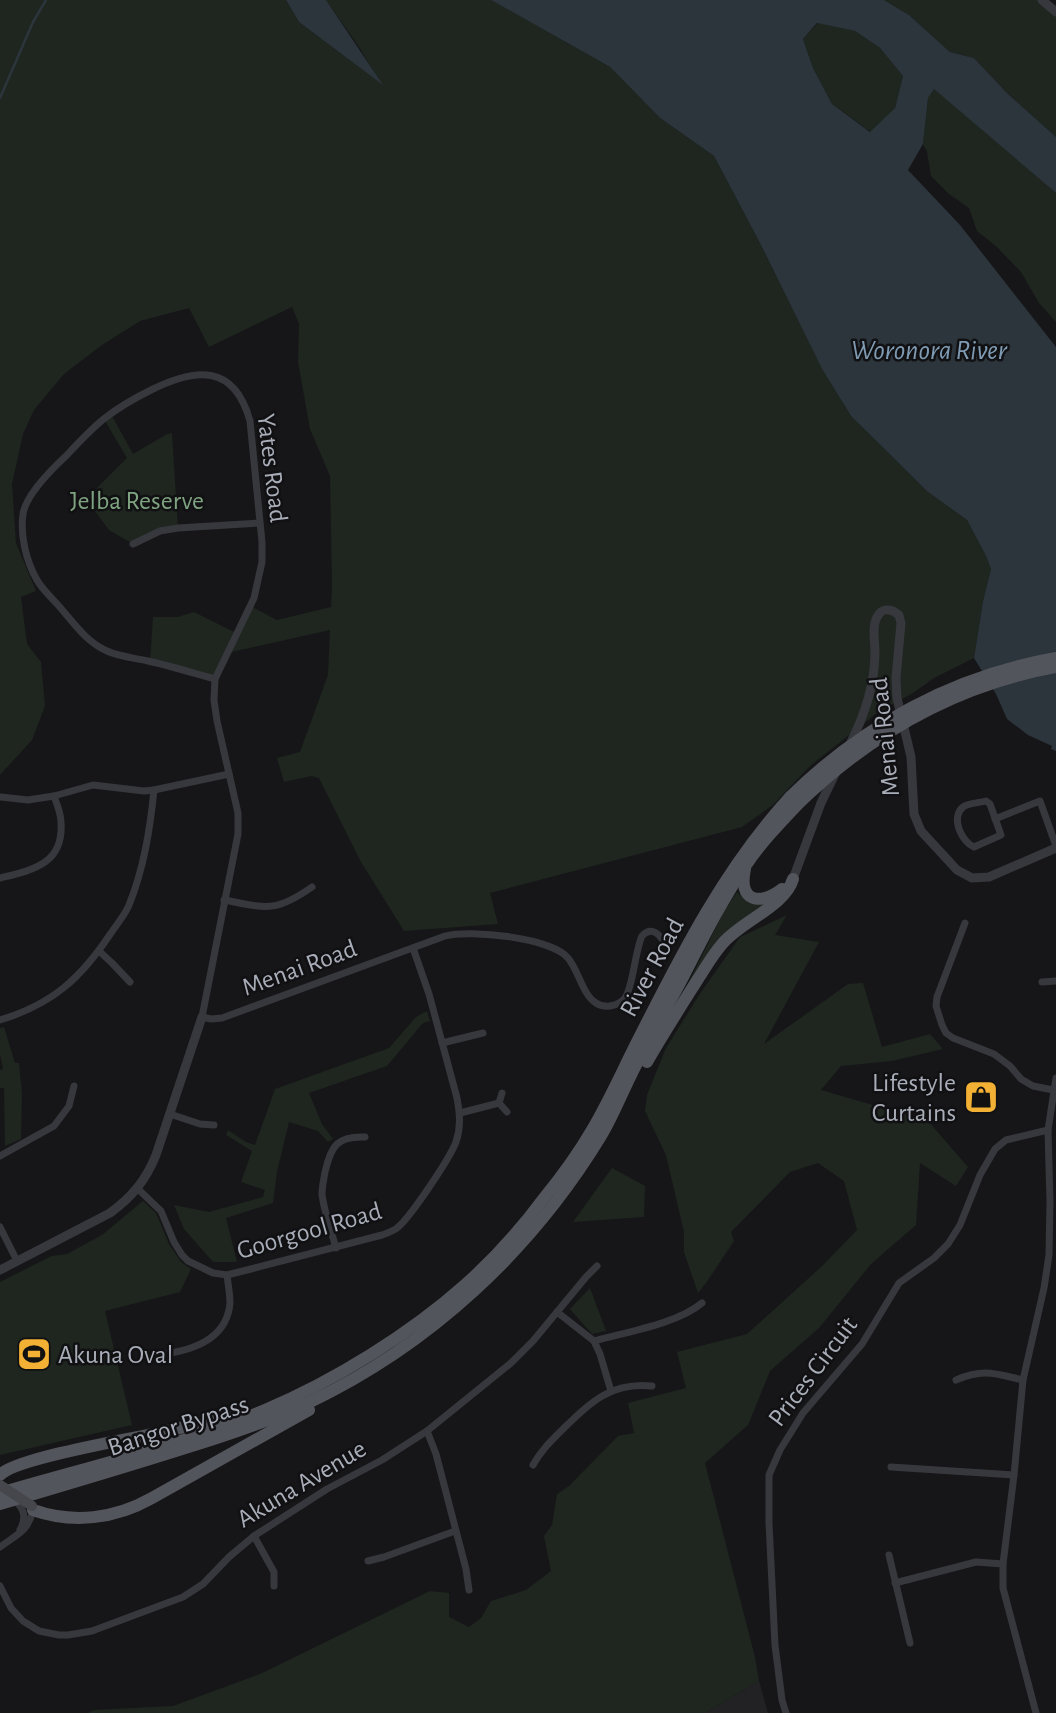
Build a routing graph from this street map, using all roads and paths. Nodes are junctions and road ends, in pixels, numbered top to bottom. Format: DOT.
graph roads {
  1 [pos="1042,0"];
  2 [pos="1056,12"];
  3 [pos="259,523"];
  4 [pos="133,544"];
  5 [pos="1056,658"];
  6 [pos="1056,667"];
  7 [pos="215,679"];
  8 [pos="229,774"];
  9 [pos="154,790"];
  10 [pos="54,796"];
  11 [pos="1,797"];
  12 [pos="793,801"];
  13 [pos="995,819"];
  14 [pos="1056,847"];
  15 [pos="746,866"];
  16 [pos="0,878"];
  17 [pos="793,879"];
  18 [pos="312,887"];
  19 [pos="224,900"];
  20 [pos="965,923"];
  21 [pos="663,941"];
  22 [pos="413,948"];
  23 [pos="99,951"];
  24 [pos="1056,981"];
  25 [pos="130,982"];
  26 [pos="1042,982"];
  27 [pos="202,1017"];
  28 [pos="0,1020"];
  29 [pos="482,1033"];
  30 [pos="442,1043"];
  31 [pos="1056,1078"];
  32 [pos="74,1086"];
  33 [pos="1053,1090"];
  34 [pos="502,1093"];
  35 [pos="619,1102"];
  36 [pos="499,1103"];
  37 [pos="507,1112"];
  38 [pos="460,1113"];
  39 [pos="170,1114"];
  40 [pos="214,1125"];
  41 [pos="1048,1130"];
  42 [pos="365,1136"];
  43 [pos="0,1156"];
  44 [pos="138,1189"];
  45 [pos="0,1227"];
  46 [pos="336,1248"];
  47 [pos="17,1261"];
  48 [pos="597,1266"];
  49 [pos="0,1270"];
  50 [pos="227,1275"];
  51 [pos="702,1303"];
  52 [pos="557,1312"];
  53 [pos="594,1341"];
  54 [pos="164,1354"];
  55 [pos="343,1371"];
  56 [pos="365,1373"];
  57 [pos="957,1380"];
  58 [pos="1023,1380"];
  59 [pos="652,1386"];
  60 [pos="611,1391"];
  61 [pos="427,1432"];
  62 [pos="39,1459"];
  63 [pos="0,1464"];
  64 [pos="533,1465"];
  65 [pos="891,1467"];
  66 [pos="0,1475"];
  67 [pos="1014,1475"];
  68 [pos="0,1485"];
  69 [pos="0,1493"];
  70 [pos="0,1504"];
  71 [pos="27,1511"];
  72 [pos="456,1531"];
  73 [pos="254,1536"];
  74 [pos="13,1538"];
  75 [pos="0,1547"];
  76 [pos="889,1555"];
  77 [pos="368,1561"];
  78 [pos="1003,1564"];
  79 [pos="895,1583"];
  80 [pos="274,1586"];
  81 [pos="469,1590"];
  82 [pos="1,1591"];
  83 [pos="910,1643"];
  84 [pos="786,1713"];
  85 [pos="1036,1713"];
  1 -- 2 [label="street"];
  3 -- 4 [label="street"];
  3 -- 7 [label="street, Yates Road"];
  3 -- 7 [label="street, Yates Road"];
  5 -- 12 [label="main road, River Road, bridge"];
  6 -- 12 [label="main road, River Road, bridge"];
  7 -- 8 [label="street, Yates Road"];
  8 -- 9 [label="street"];
  8 -- 19 [label="street, Yates Road"];
  9 -- 10 [label="street"];
  9 -- 23 [label="street"];
  10 -- 11 [label="street"];
  10 -- 16 [label="street"];
  12 -- 15 [label="main road, River Road"];
  12 -- 55 [label="main road, River Road"];
  13 -- 13 [label="street"];
  13 -- 14 [label="street"];
  14 -- 17 [label="street, Menai Road"];
  15 -- 17 [label="main road"];
  15 -- 35 [label="main road, River Road"];
  17 -- 35 [label="main road"];
  18 -- 19 [label="street"];
  19 -- 27 [label="street, Yates Road"];
  20 -- 33 [label="street"];
  21 -- 22 [label="street, Menai Road"];
  22 -- 27 [label="street, Menai Road"];
  22 -- 30 [label="street, Goorgool Road"];
  23 -- 25 [label="street"];
  23 -- 28 [label="street"];
  24 -- 26 [label="street"];
  27 -- 39 [label="street"];
  29 -- 30 [label="street"];
  30 -- 38 [label="street, Goorgool Road"];
  31 -- 33 [label="street"];
  32 -- 43 [label="street"];
  33 -- 41 [label="street"];
  34 -- 36 [label="street"];
  35 -- 56 [label="main road, River Road"];
  36 -- 37 [label="street"];
  36 -- 38 [label="street"];
  38 -- 46 [label="street, Goorgool Road"];
  39 -- 40 [label="street"];
  39 -- 44 [label="street"];
  41 -- 58 [label="street"];
  41 -- 84 [label="street, Prices Circuit"];
  42 -- 46 [label="street"];
  44 -- 47 [label="street"];
  44 -- 50 [label="street, Goorgool Road"];
  45 -- 47 [label="street"];
  46 -- 50 [label="street, Goorgool Road"];
  47 -- 49 [label="street"];
  48 -- 52 [label="street, Akuna Avenue"];
  50 -- 54 [label="street"];
  51 -- 53 [label="street"];
  52 -- 53 [label="street"];
  52 -- 61 [label="street, Akuna Avenue"];
  53 -- 60 [label="street"];
  55 -- 62 [label="main road"];
  55 -- 69 [label="main road, Bangor Bypass"];
  56 -- 70 [label="main road, Bangor Bypass"];
  56 -- 71 [label="main road"];
  57 -- 58 [label="street"];
  58 -- 67 [label="street"];
  59 -- 60 [label="street"];
  60 -- 64 [label="street"];
  61 -- 72 [label="street"];
  61 -- 73 [label="street, Akuna Avenue"];
  62 -- 63 [label="main road"];
  62 -- 66 [label="main road"];
  65 -- 67 [label="street"];
  67 -- 78 [label="street"];
  68 -- 71 [label="main road, bridge"];
  69 -- 71 [label="main road"];
  71 -- 74 [label="street"];
  71 -- 74 [label="street"];
  72 -- 77 [label="street"];
  72 -- 81 [label="street"];
  73 -- 80 [label="street"];
  73 -- 82 [label="street, Akuna Avenue"];
  74 -- 75 [label="street"];
  76 -- 79 [label="street"];
  78 -- 79 [label="street"];
  78 -- 85 [label="street"];
  79 -- 83 [label="street"];
}
